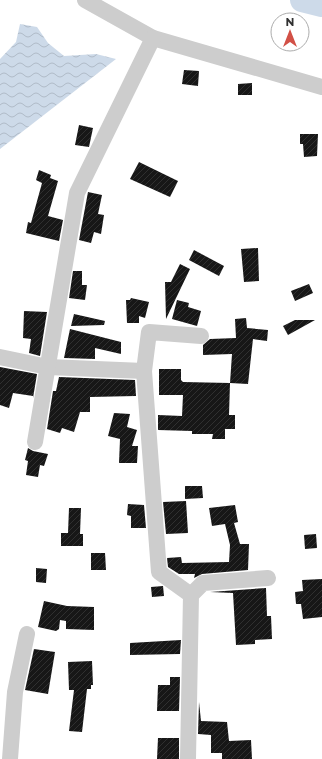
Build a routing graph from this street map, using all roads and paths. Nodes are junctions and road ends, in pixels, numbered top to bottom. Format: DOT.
graph roads {
  1 [pos="85,0"];
  2 [pos="153,38"];
  3 [pos="322,87"];
  4 [pos="201,336"];
  5 [pos="0,357"];
  6 [pos="48,367"];
  7 [pos="144,371"];
  8 [pos="35,442"];
  9 [pos="268,578"];
  10 [pos="190,596"];
  11 [pos="27,634"];
  12 [pos="10,759"];
  13 [pos="188,759"];
  1 -- 2 [label="street"];
  2 -- 3 [label="street"];
  2 -- 6 [label="street"];
  4 -- 7 [label="street"];
  5 -- 6 [label="street"];
  6 -- 7 [label="street"];
  6 -- 8 [label="street"];
  7 -- 10 [label="street"];
  9 -- 10 [label="street"];
  10 -- 13 [label="street"];
  11 -- 12 [label="street"];
}
